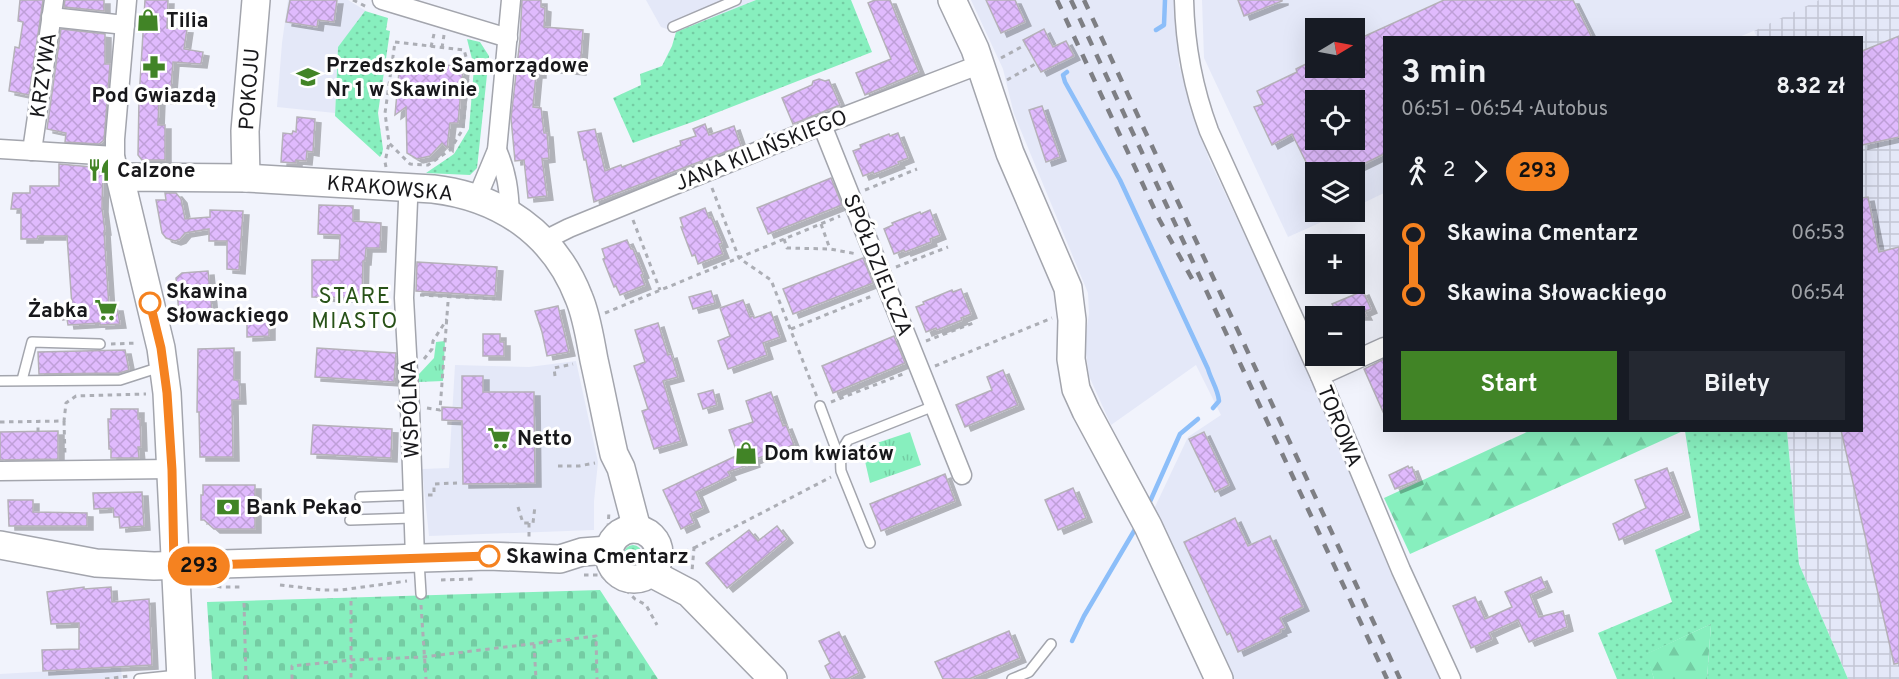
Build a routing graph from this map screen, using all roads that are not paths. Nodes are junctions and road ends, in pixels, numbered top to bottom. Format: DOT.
graph roads {
  1 [pos="127,0"];
  2 [pos="256,0"];
  3 [pos="511,0"];
  4 [pos="736,0"];
  5 [pos="952,0"];
  6 [pos="1184,0"];
  7 [pos="380,2"];
  8 [pos="52,9"];
  9 [pos="125,25"];
  10 [pos="673,27"];
  11 [pos="507,38"];
  12 [pos="987,63"];
  13 [pos="822,125"];
  14 [pos="0,149"];
  15 [pos="496,150"];
  16 [pos="32,151"];
  17 [pos="117,166"];
  18 [pos="246,178"];
  19 [pos="410,188"];
  20 [pos="477,198"];
  21 [pos="510,214"];
  22 [pos="543,241"];
  23 [pos="100,344"];
  24 [pos="1383,347"];
  25 [pos="1320,376"];
  26 [pos="22,380"];
  27 [pos="0,381"];
  28 [pos="159,382"];
  29 [pos="820,406"];
  30 [pos="934,406"];
  31 [pos="840,460"];
  32 [pos="172,470"];
  33 [pos="0,471"];
  34 [pos="962,475"];
  35 [pos="417,493"];
  36 [pos="360,497"];
  37 [pos="413,518"];
  38 [pos="350,520"];
  39 [pos="617,542"];
  40 [pos="870,543"];
  41 [pos="0,545"];
  42 [pos="174,566"];
  43 [pos="418,566"];
  44 [pos="657,569"];
  45 [pos="421,594"];
  46 [pos="1051,644"];
  47 [pos="181,677"];
  48 [pos="135,678"];
  49 [pos="773,679"];
  50 [pos="1012,679"];
  51 [pos="1219,679"];
  52 [pos="1451,679"];
  1 -- 9 [label="street"];
  2 -- 18 [label="street, POKOJU"];
  3 -- 11 [label="street"];
  4 -- 10 [label="lane"];
  5 -- 12 [label="street"];
  6 -- 25 [label="street, TOROWA"];
  7 -- 11 [label="street"];
  8 -- 9 [label="street"];
  8 -- 16 [label="street, KRZYWA"];
  9 -- 17 [label="street"];
  11 -- 15 [label="street"];
  12 -- 13 [label="street, JANA KILIŃSKIEGO"];
  12 -- 51 [label="street"];
  13 -- 22 [label="street, JANA KILIŃSKIEGO"];
  13 -- 30 [label="street, SPÓŁDZIELCZA"];
  14 -- 16 [label="street"];
  15 -- 20 [label="street"];
  15 -- 21 [label="street"];
  16 -- 17 [label="street"];
  17 -- 18 [label="street, KRAKOWSKA"];
  17 -- 28 [label="street"];
  18 -- 19 [label="street, KRAKOWSKA"];
  19 -- 20 [label="street, KRAKOWSKA"];
  19 -- 35 [label="street, WSPÓLNA"];
  20 -- 21 [label="street, KRAKOWSKA"];
  21 -- 22 [label="street, KRAKOWSKA"];
  22 -- 39 [label="street, KRAKOWSKA"];
  23 -- 26 [label="lane"];
  24 -- 25 [label="street"];
  25 -- 52 [label="street, TOROWA"];
  26 -- 27 [label="lane"];
  26 -- 28 [label="lane"];
  28 -- 32 [label="street"];
  29 -- 31 [label="lane"];
  30 -- 31 [label="lane"];
  30 -- 34 [label="street, SPÓŁDZIELCZA"];
  31 -- 40 [label="lane"];
  32 -- 33 [label="street"];
  32 -- 42 [label="street"];
  35 -- 36 [label="lane"];
  35 -- 37 [label="street, WSPÓLNA"];
  37 -- 38 [label="lane"];
  37 -- 43 [label="street, WSPÓLNA"];
  39 -- 43 [label="street"];
  39 -- 44 [label="street"];
  39 -- 44 [label="street"];
  41 -- 42 [label="street"];
  42 -- 43 [label="street"];
  42 -- 47 [label="street"];
  43 -- 45 [label="lane"];
  44 -- 49 [label="street"];
  46 -- 50 [label="lane"];
  47 -- 48 [label="lane"];
}
